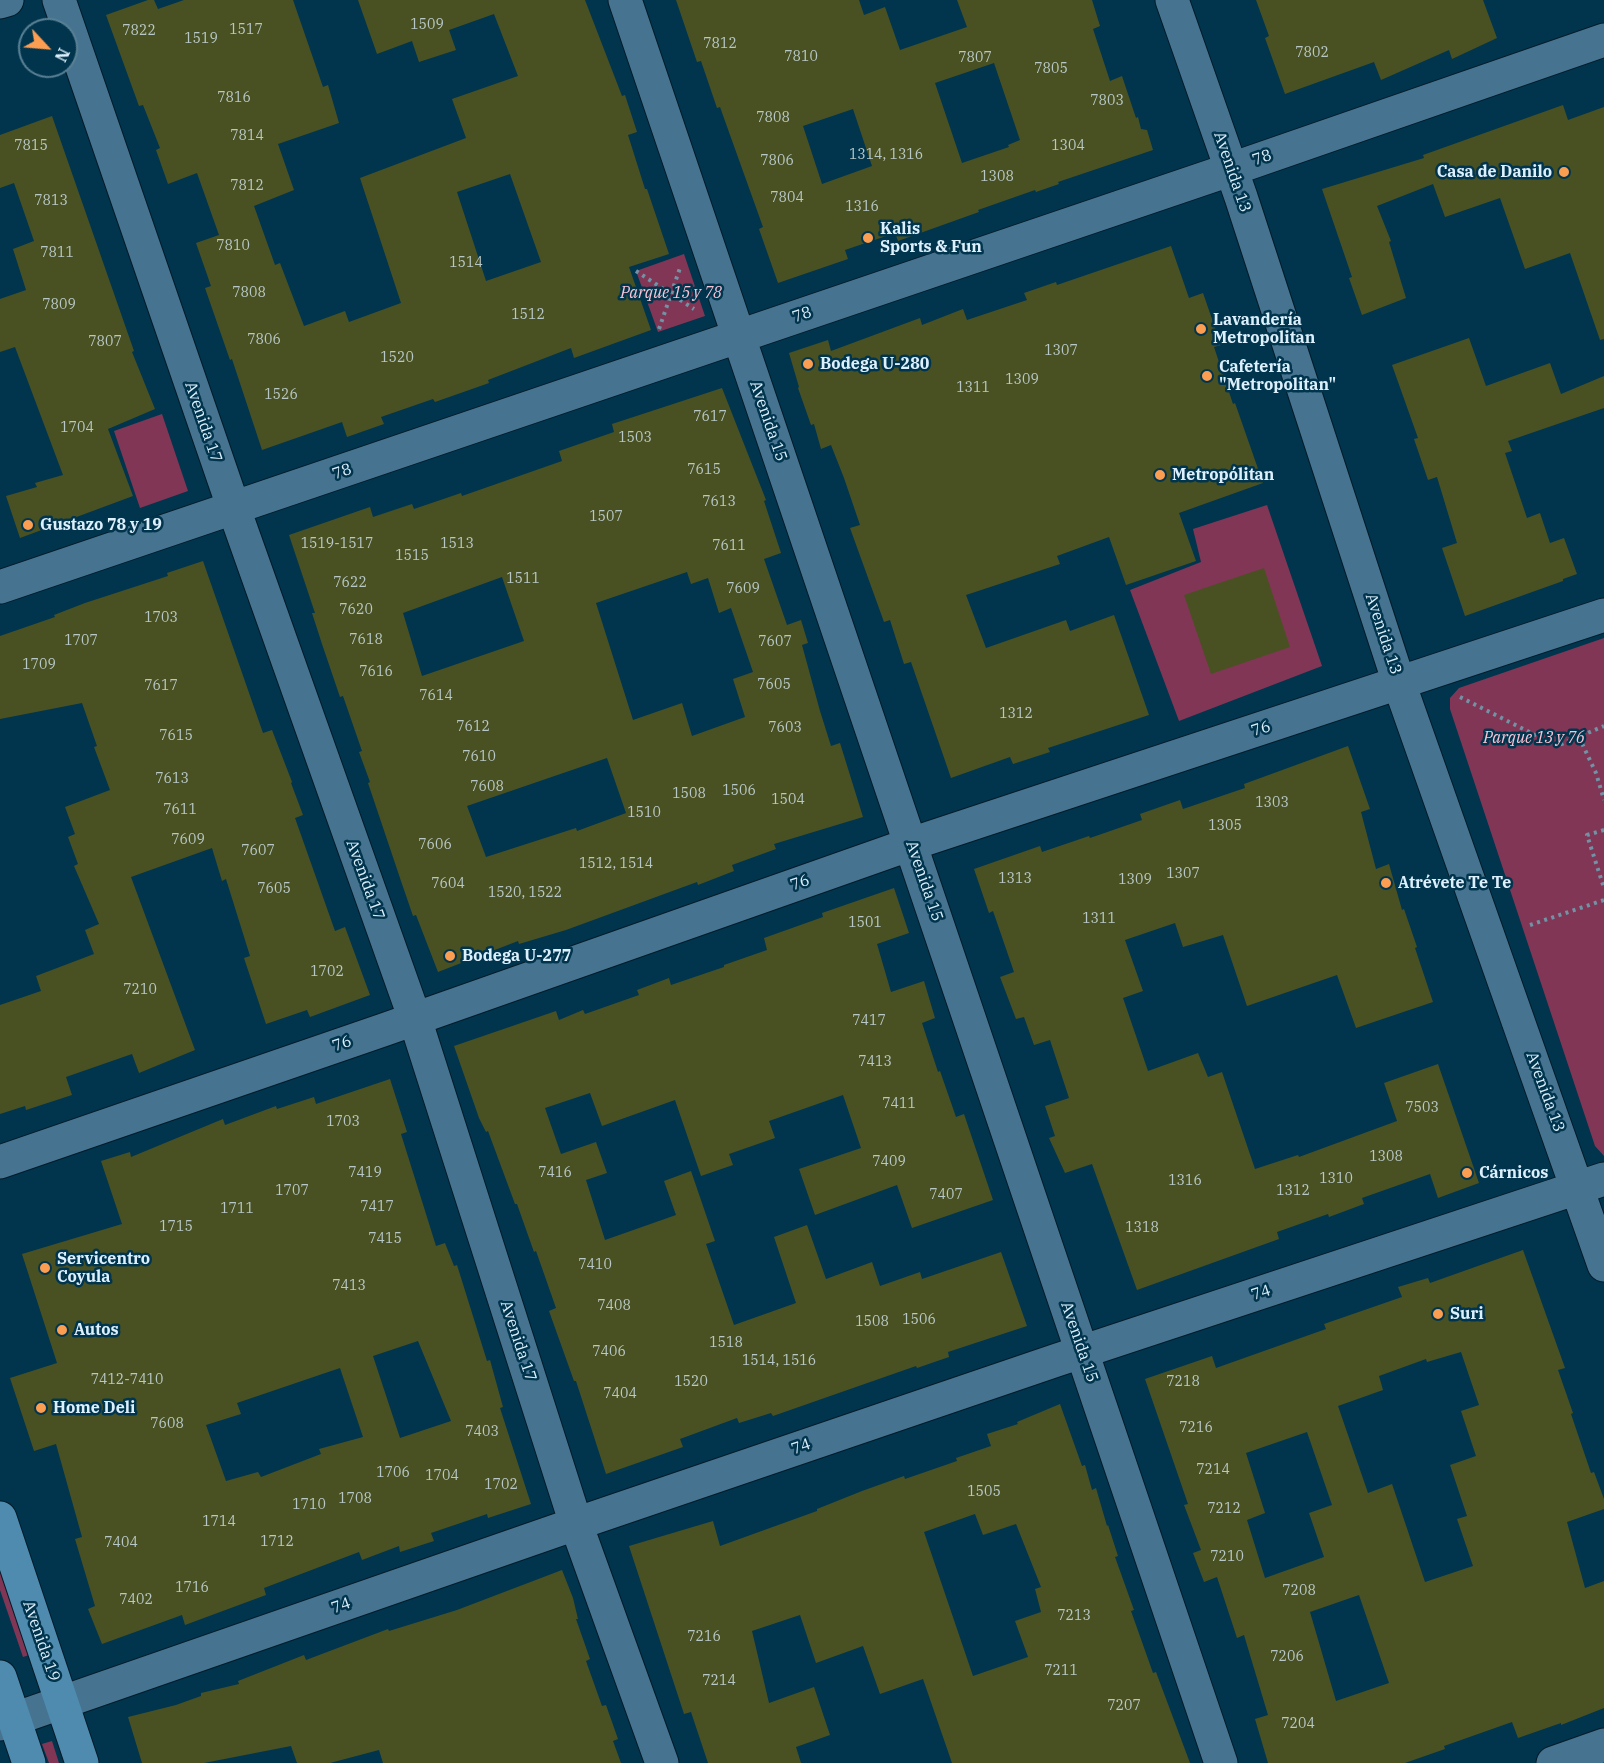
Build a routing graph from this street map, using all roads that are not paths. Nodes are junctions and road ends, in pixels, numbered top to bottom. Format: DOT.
graph roads {
  1 [pos="7,0"];
  2 [pos="59,0"];
  3 [pos="625,0"];
  4 [pos="1172,0"];
  5 [pos="0,2"];
  6 [pos="1604,40"];
  7 [pos="1232,169"];
  8 [pos="739,336"];
  9 [pos="234,509"];
  10 [pos="0,587"];
  11 [pos="1604,615"];
  12 [pos="1399,683"];
  13 [pos="911,844"];
  14 [pos="415,1019"];
  15 [pos="0,1162"];
  16 [pos="1591,1183"];
  17 [pos="1604,1265"];
  18 [pos="1083,1351"];
  19 [pos="0,1518"];
  20 [pos="576,1524"];
  21 [pos="0,1677"];
  22 [pos="62,1704"];
  23 [pos="7,1721"];
  24 [pos="1604,1745"];
  25 [pos="29,1763"];
  26 [pos="82,1763"];
  27 [pos="662,1763"];
  28 [pos="1221,1763"];
  29 [pos="1553,1763"];
  1 -- 5 [label="street"];
  2 -- 9 [label="street, Avenida 17"];
  3 -- 8 [label="street, Avenida 15"];
  4 -- 7 [label="street, Avenida 13"];
  6 -- 7 [label="street, 78"];
  7 -- 8 [label="street, 78"];
  7 -- 12 [label="street, Avenida 13"];
  8 -- 9 [label="street, 78"];
  8 -- 13 [label="street, Avenida 15"];
  9 -- 10 [label="street, 78"];
  9 -- 14 [label="street, Avenida 17"];
  11 -- 12 [label="street, 76"];
  12 -- 13 [label="street, 76"];
  12 -- 16 [label="street, Avenida 13"];
  13 -- 14 [label="street, 76"];
  13 -- 18 [label="street, Avenida 15"];
  14 -- 15 [label="street, 76"];
  14 -- 20 [label="street, Avenida 17"];
  16 -- 17 [label="street, Avenida 13"];
  16 -- 18 [label="street, 74"];
  18 -- 20 [label="street, 74"];
  18 -- 28 [label="street, Avenida 15"];
  19 -- 22 [label="main road, Avenida 19"];
  20 -- 22 [label="street, 74"];
  20 -- 27 [label="street, Avenida 17"];
  21 -- 23 [label="main road"];
  22 -- 23 [label="street, 74"];
  22 -- 26 [label="main road, Avenida 19"];
  23 -- 25 [label="main road"];
  24 -- 29 [label="street"];
}
